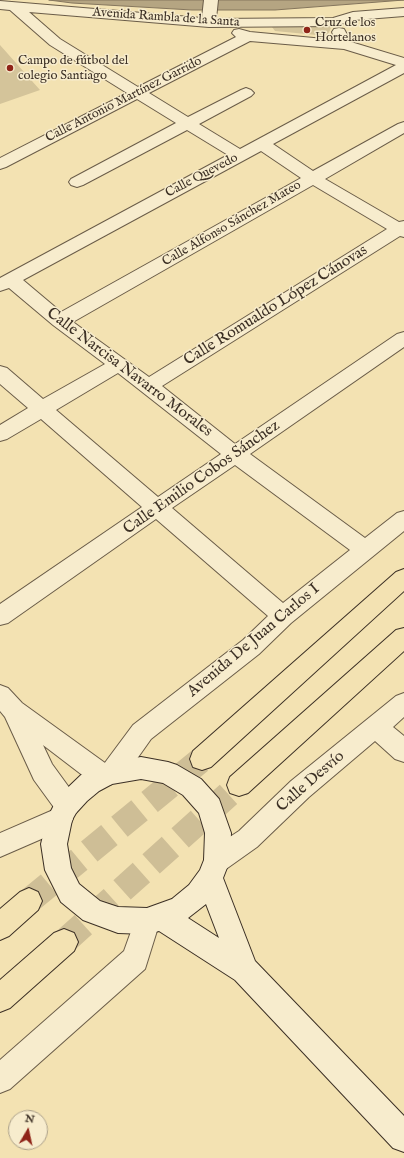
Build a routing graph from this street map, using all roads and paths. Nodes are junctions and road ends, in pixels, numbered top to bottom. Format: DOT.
graph roads {
  1 [pos="211,0"];
  2 [pos="0,5"];
  3 [pos="16,7"];
  4 [pos="404,12"];
  5 [pos="334,22"];
  6 [pos="209,23"];
  7 [pos="248,36"];
  8 [pos="345,45"];
  9 [pos="404,63"];
  10 [pos="404,67"];
  11 [pos="138,93"];
  12 [pos="246,93"];
  13 [pos="189,124"];
  14 [pos="404,127"];
  15 [pos="260,143"];
  16 [pos="240,156"];
  17 [pos="0,164"];
  18 [pos="312,178"];
  19 [pos="77,182"];
  20 [pos="402,229"];
  21 [pos="5,282"];
  22 [pos="60,321"];
  23 [pos="404,338"];
  24 [pos="119,364"];
  25 [pos="0,373"];
  26 [pos="148,386"];
  27 [pos="43,408"];
  28 [pos="0,434"];
  29 [pos="236,455"];
  30 [pos="159,508"];
  31 [pos="404,518"];
  32 [pos="365,550"];
  33 [pos="404,578"];
  34 [pos="0,616"];
  35 [pos="283,616"];
  36 [pos="404,638"];
  37 [pos="7,703"];
  38 [pos="404,703"];
  39 [pos="376,727"];
  40 [pos="404,751"];
  41 [pos="202,759"];
  42 [pos="108,774"];
  43 [pos="239,785"];
  44 [pos="64,812"];
  45 [pos="0,845"];
  46 [pos="213,869"];
  47 [pos="29,901"];
  48 [pos="154,919"];
  49 [pos="0,927"];
  50 [pos="64,942"];
  51 [pos="246,970"];
  52 [pos="0,998"];
  53 [pos="0,1079"];
  54 [pos="404,1137"];
  1 -- 6 [label="street"];
  2 -- 3 [label="street, Avenida Rambla de la Santa"];
  3 -- 6 [label="street, Avenida Rambla de la Santa"];
  3 -- 11 [label="street"];
  4 -- 5 [label="street, Avenida Rambla de la Santa"];
  5 -- 6 [label="street, Avenida Rambla de la Santa"];
  5 -- 8 [label="street"];
  6 -- 7 [label="street"];
  7 -- 8 [label="street"];
  7 -- 11 [label="street, Calle Antonio Martínez Garrido"];
  8 -- 9 [label="street"];
  10 -- 15 [label="street, Calle Quevedo"];
  11 -- 13 [label="street"];
  11 -- 17 [label="street, Calle Antonio Martínez Garrido"];
  12 -- 13 [label="street"];
  13 -- 16 [label="street"];
  13 -- 19 [label="street"];
  14 -- 18 [label="street, Calle Alfonso Sánchez Mateo"];
  15 -- 16 [label="street, Calle Quevedo"];
  15 -- 18 [label="street"];
  16 -- 21 [label="street, Calle Quevedo"];
  18 -- 20 [label="street"];
  18 -- 22 [label="street, Calle Alfonso Sánchez Mateo"];
  20 -- 26 [label="street, Calle Romualdo López Cánovas"];
  21 -- 22 [label="street, Calle Narcisa Navarro Morales"];
  22 -- 24 [label="street, Calle Narcisa Navarro Morales"];
  23 -- 29 [label="street, Calle Emilio Cobos Sánchez"];
  24 -- 26 [label="street, Calle Narcisa Navarro Morales"];
  24 -- 27 [label="street"];
  25 -- 27 [label="street"];
  26 -- 29 [label="street, Calle Narcisa Navarro Morales"];
  27 -- 28 [label="street"];
  27 -- 30 [label="street"];
  29 -- 30 [label="street, Calle Emilio Cobos Sánchez"];
  29 -- 32 [label="street, Calle Narcisa Navarro Morales"];
  30 -- 34 [label="street, Calle Emilio Cobos Sánchez"];
  30 -- 35 [label="street"];
  31 -- 32 [label="street, Avenida De Juan Carlos I"];
  32 -- 35 [label="street, Avenida De Juan Carlos I"];
  33 -- 41 [label="main road"];
  35 -- 42 [label="street, Avenida De Juan Carlos I"];
  36 -- 43 [label="main road"];
  37 -- 42 [label="street"];
  37 -- 44 [label="street"];
  38 -- 39 [label="street, Calle Desvío"];
  39 -- 40 [label="street"];
  39 -- 46 [label="street, Calle Desvío"];
  42 -- 44 [label="street"];
  42 -- 46 [label="street"];
  44 -- 45 [label="street"];
  44 -- 48 [label="street"];
  46 -- 48 [label="street, Calle Desvío"];
  46 -- 51 [label="street"];
  47 -- 49 [label="main road"];
  48 -- 51 [label="street"];
  48 -- 53 [label="street"];
  50 -- 52 [label="main road"];
  51 -- 54 [label="street"];
}
